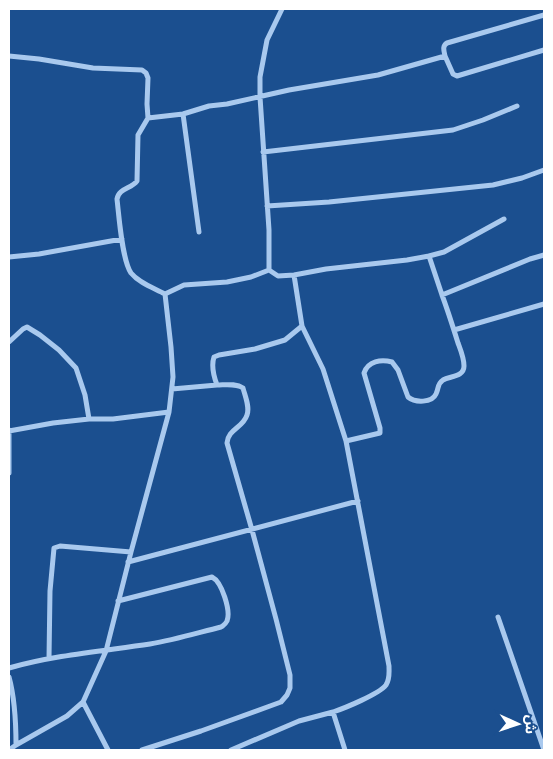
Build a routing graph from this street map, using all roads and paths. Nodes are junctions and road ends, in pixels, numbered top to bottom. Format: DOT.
graph roads {
  1 [pos="282,9"];
  2 [pos="544,15"];
  3 [pos="544,50"];
  4 [pos="9,56"];
  5 [pos="445,56"];
  6 [pos="260,97"];
  7 [pos="516,106"];
  8 [pos="183,114"];
  9 [pos="148,118"];
  10 [pos="263,152"];
  11 [pos="544,170"];
  12 [pos="267,206"];
  13 [pos="504,220"];
  14 [pos="199,232"];
  15 [pos="122,239"];
  16 [pos="544,254"];
  17 [pos="429,256"];
  18 [pos="9,257"];
  19 [pos="269,270"];
  20 [pos="294,275"];
  21 [pos="165,294"];
  22 [pos="442,295"];
  23 [pos="544,304"];
  24 [pos="302,326"];
  25 [pos="454,330"];
  26 [pos="9,342"];
  27 [pos="217,385"];
  28 [pos="172,389"];
  29 [pos="169,412"];
  30 [pos="89,419"];
  31 [pos="9,430"];
  32 [pos="346,441"];
  33 [pos="9,473"];
  34 [pos="358,501"];
  35 [pos="252,530"];
  36 [pos="131,552"];
  37 [pos="128,562"];
  38 [pos="118,601"];
  39 [pos="498,617"];
  40 [pos="106,651"];
  41 [pos="49,658"];
  42 [pos="9,668"];
  43 [pos="9,677"];
  44 [pos="83,702"];
  45 [pos="333,712"];
  46 [pos="16,745"];
  47 [pos="9,750"];
  48 [pos="108,750"];
  49 [pos="142,750"];
  50 [pos="231,750"];
  51 [pos="345,750"];
  52 [pos="544,750"];
  1 -- 6 [label="street"];
  2 -- 5 [label="street"];
  3 -- 5 [label="street"];
  4 -- 9 [label="street"];
  5 -- 6 [label="street"];
  6 -- 8 [label="street"];
  6 -- 10 [label="street"];
  7 -- 10 [label="street"];
  8 -- 9 [label="street"];
  8 -- 14 [label="street"];
  9 -- 15 [label="street"];
  10 -- 12 [label="street"];
  11 -- 12 [label="street"];
  12 -- 19 [label="street"];
  13 -- 17 [label="street"];
  15 -- 18 [label="street"];
  15 -- 21 [label="street"];
  16 -- 22 [label="street"];
  17 -- 20 [label="street"];
  17 -- 22 [label="street"];
  19 -- 20 [label="street"];
  19 -- 21 [label="street"];
  20 -- 24 [label="street"];
  21 -- 28 [label="street"];
  22 -- 25 [label="street"];
  23 -- 25 [label="street"];
  24 -- 27 [label="street"];
  24 -- 32 [label="street"];
  25 -- 32 [label="street"];
  26 -- 30 [label="street"];
  27 -- 28 [label="street"];
  27 -- 35 [label="street"];
  28 -- 29 [label="street"];
  29 -- 30 [label="street"];
  29 -- 36 [label="street"];
  30 -- 31 [label="street"];
  31 -- 33 [label="street"];
  32 -- 34 [label="street"];
  34 -- 35 [label="street"];
  34 -- 45 [label="street"];
  35 -- 37 [label="street"];
  35 -- 49 [label="street"];
  36 -- 37 [label="street"];
  36 -- 41 [label="street"];
  37 -- 38 [label="street"];
  38 -- 40 [label="street"];
  38 -- 40 [label="street"];
  39 -- 52 [label="street"];
  40 -- 41 [label="street"];
  40 -- 44 [label="street"];
  41 -- 42 [label="street"];
  43 -- 46 [label="street"];
  44 -- 46 [label="street"];
  44 -- 48 [label="street"];
  45 -- 50 [label="street"];
  45 -- 51 [label="street"];
  46 -- 47 [label="street"];
}
